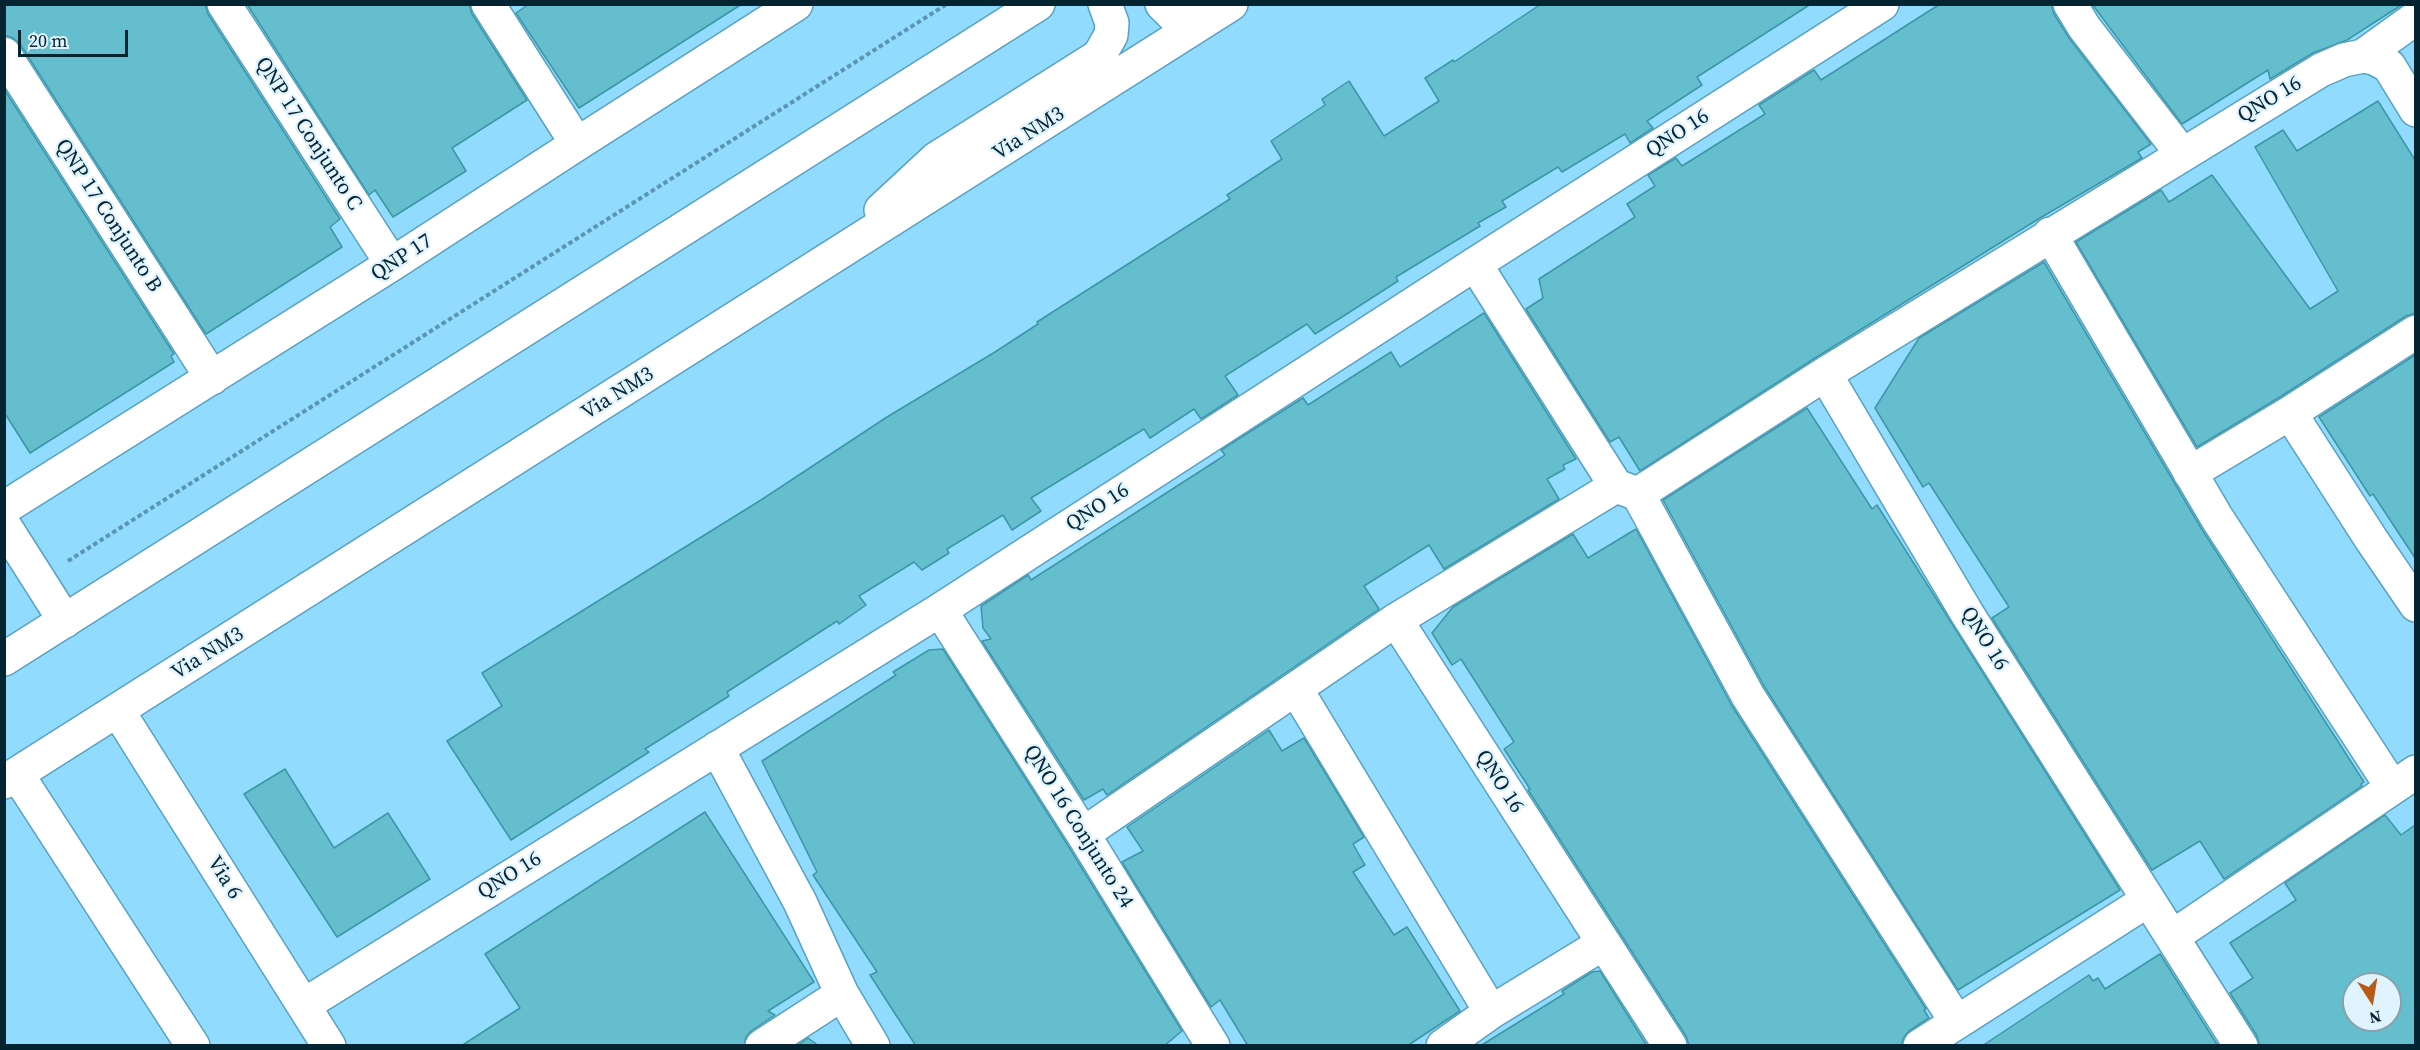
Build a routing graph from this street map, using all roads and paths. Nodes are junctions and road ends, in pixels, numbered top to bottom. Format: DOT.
graph roads {
  1 [pos="224,4"];
  2 [pos="488,4"];
  3 [pos="796,4"];
  4 [pos="947,4"];
  5 [pos="1038,4"];
  6 [pos="1105,4"];
  7 [pos="1162,4"];
  8 [pos="1882,4"];
  9 [pos="2070,4"];
  10 [pos="1224,9"];
  11 [pos="754,16"];
  12 [pos="2415,18"];
  13 [pos="4,54"];
  14 [pos="2363,56"];
  15 [pos="2415,110"];
  16 [pos="577,144"];
  17 [pos="2182,154"];
  18 [pos="2050,234"];
  19 [pos="392,264"];
  20 [pos="1475,264"];
  21 [pos="823,265"];
  22 [pos="2415,332"];
  23 [pos="1826,374"];
  24 [pos="212,378"];
  25 [pos="2290,413"];
  26 [pos="2190,473"];
  27 [pos="1627,490"];
  28 [pos="4,508"];
  29 [pos="4,525"];
  30 [pos="39,579"];
  31 [pos="2415,605"];
  32 [pos="940,610"];
  33 [pos="1396,620"];
  34 [pos="65,621"];
  35 [pos="4,659"];
  36 [pos="1296,689"];
  37 [pos="118,711"];
  38 [pos="717,748"];
  39 [pos="11,778"];
  40 [pos="2404,779"];
  41 [pos="1083,834"];
  42 [pos="2148,900"];
  43 [pos="2172,937"];
  44 [pos="1604,943"];
  45 [pos="154,985"];
  46 [pos="842,994"];
  47 [pos="304,1005"];
  48 [pos="1491,1012"];
  49 [pos="1956,1021"];
  50 [pos="193,1046"];
  51 [pos="216,1046"];
  52 [pos="329,1046"];
  53 [pos="762,1046"];
  54 [pos="873,1046"];
  55 [pos="1213,1046"];
  56 [pos="1443,1046"];
  57 [pos="1670,1046"];
  58 [pos="1920,1046"];
  59 [pos="2241,1046"];
  1 -- 19 [label="street, QNP 17 Conjunto C"];
  2 -- 16 [label="street"];
  3 -- 11 [label="street, QNP 17"];
  4 -- 30 [label="path"];
  5 -- 34 [label="street"];
  6 -- 21 [label="street"];
  7 -- 10 [label="street"];
  8 -- 20 [label="street, QNO 16"];
  9 -- 17 [label="street"];
  10 -- 21 [label="street, Via NM3"];
  11 -- 16 [label="street, QNP 17"];
  12 -- 14 [label="street, QNO 16"];
  13 -- 24 [label="street, QNP 17 Conjunto B"];
  14 -- 15 [label="street"];
  14 -- 17 [label="street, QNO 16"];
  16 -- 19 [label="street, QNP 17"];
  17 -- 18 [label="street, QNO 16"];
  18 -- 23 [label="street, QNO 16"];
  18 -- 26 [label="street"];
  19 -- 24 [label="street, QNP 17"];
  20 -- 27 [label="street"];
  20 -- 32 [label="street, QNO 16"];
  21 -- 37 [label="street, Via NM3"];
  22 -- 25 [label="street"];
  23 -- 27 [label="street, QNO 16"];
  23 -- 42 [label="street, QNO 16"];
  24 -- 28 [label="street, QNP 17"];
  25 -- 26 [label="street"];
  25 -- 31 [label="street"];
  26 -- 40 [label="street"];
  27 -- 33 [label="street, QNO 16"];
  27 -- 49 [label="street"];
  29 -- 30 [label="street"];
  30 -- 34 [label="street"];
  32 -- 38 [label="street, QNO 16"];
  32 -- 41 [label="street, QNO 16 Conjunto 24"];
  33 -- 36 [label="street, QNO 16"];
  33 -- 44 [label="street, QNO 16"];
  34 -- 35 [label="street"];
  36 -- 41 [label="street, QNO 16"];
  36 -- 48 [label="street"];
  37 -- 39 [label="street, Via NM3"];
  37 -- 47 [label="street, Via 6"];
  38 -- 46 [label="street"];
  38 -- 47 [label="street, QNO 16"];
  39 -- 45 [label="street"];
  40 -- 43 [label="street"];
  41 -- 55 [label="street, QNO 16 Conjunto 24"];
  42 -- 43 [label="street, QNO 16"];
  42 -- 49 [label="street"];
  43 -- 59 [label="street, QNO 16"];
  44 -- 48 [label="street"];
  44 -- 57 [label="street, QNO 16"];
  45 -- 50 [label="street"];
  45 -- 51 [label="street"];
  46 -- 53 [label="street"];
  46 -- 54 [label="street"];
  47 -- 52 [label="street, Via 6"];
  48 -- 56 [label="street"];
  49 -- 58 [label="street"];
}
